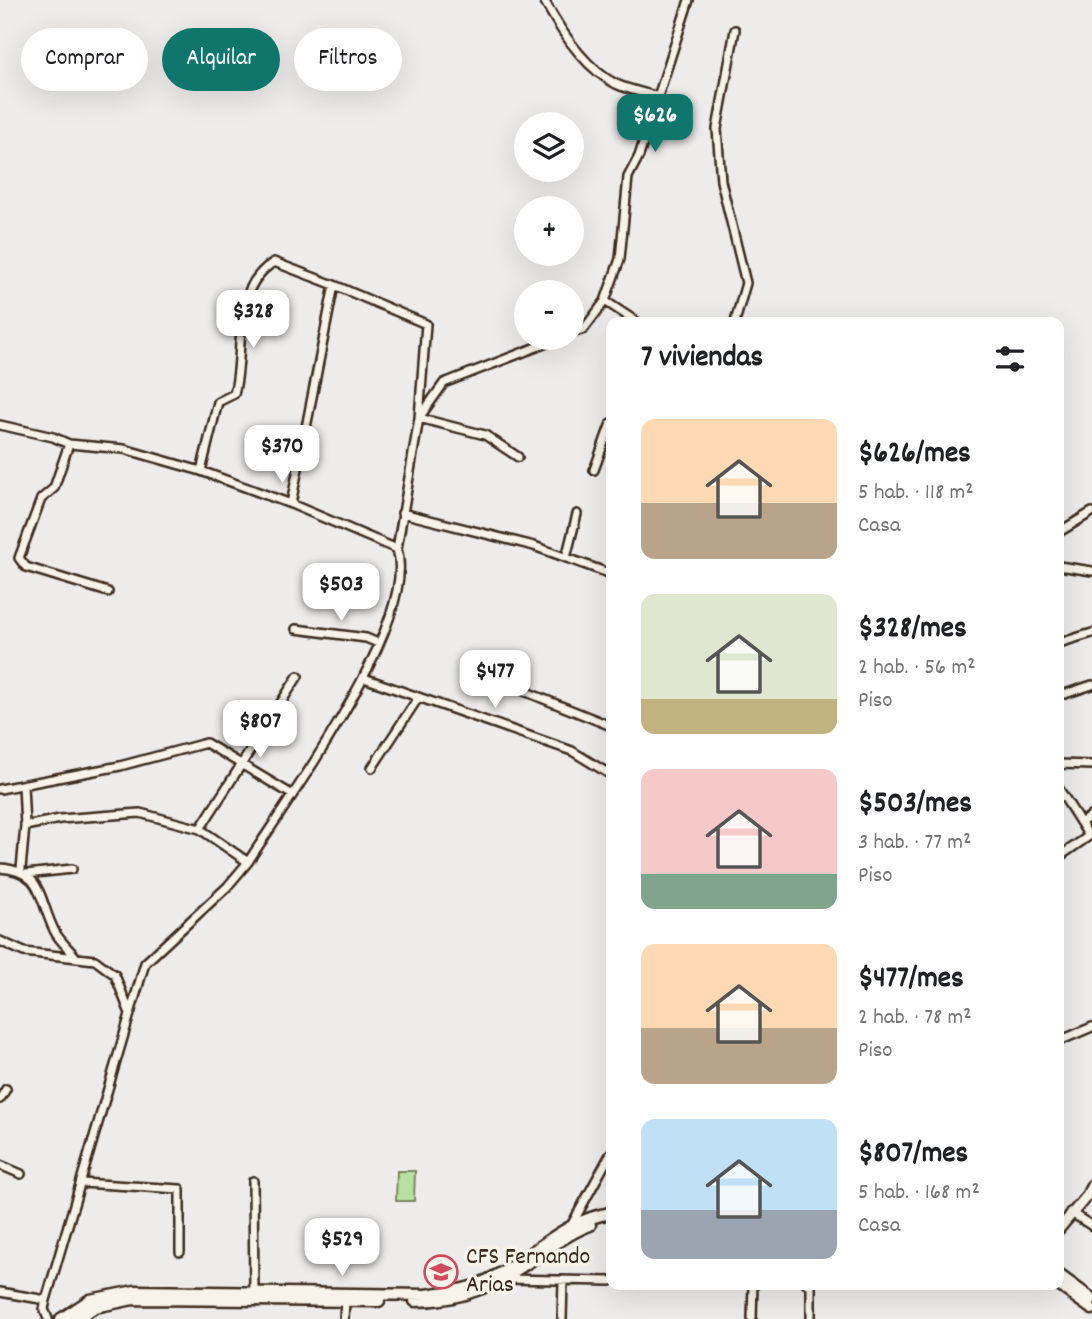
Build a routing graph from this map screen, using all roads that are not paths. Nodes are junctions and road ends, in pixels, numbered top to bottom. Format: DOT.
graph roads {
  1 [pos="544,0"];
  2 [pos="689,0"];
  3 [pos="735,30"];
  4 [pos="659,97"];
  5 [pos="334,285"];
  6 [pos="606,301"];
  7 [pos="630,317"];
  8 [pos="736,317"];
  9 [pos="584,329"];
  10 [pos="529,350"];
  11 [pos="419,418"];
  12 [pos="0,425"];
  13 [pos="606,437"];
  14 [pos="69,444"];
  15 [pos="518,457"];
  16 [pos="594,470"];
  17 [pos="201,471"];
  18 [pos="291,504"];
  19 [pos="1092,512"];
  20 [pos="402,513"];
  21 [pos="578,514"];
  22 [pos="1064,528"];
  23 [pos="397,549"];
  24 [pos="566,558"];
  25 [pos="1064,567"];
  26 [pos="1092,571"];
  27 [pos="606,572"];
  28 [pos="108,592"];
  29 [pos="296,629"];
  30 [pos="1092,633"];
  31 [pos="1064,641"];
  32 [pos="378,643"];
  33 [pos="298,676"];
  34 [pos="364,678"];
  35 [pos="509,685"];
  36 [pos="1092,685"];
  37 [pos="1065,694"];
  38 [pos="418,698"];
  39 [pos="606,724"];
  40 [pos="241,763"];
  41 [pos="1064,764"];
  42 [pos="1092,765"];
  43 [pos="372,768"];
  44 [pos="606,772"];
  45 [pos="23,785"];
  46 [pos="0,789"];
  47 [pos="291,794"];
  48 [pos="1064,796"];
  49 [pos="1092,815"];
  50 [pos="1082,822"];
  51 [pos="26,826"];
  52 [pos="200,829"];
  53 [pos="1064,853"];
  54 [pos="248,862"];
  55 [pos="0,868"];
  56 [pos="72,869"];
  57 [pos="23,871"];
  58 [pos="0,941"];
  59 [pos="76,956"];
  60 [pos="129,1012"];
  61 [pos="1092,1027"];
  62 [pos="1064,1039"];
  63 [pos="6,1089"];
  64 [pos="0,1099"];
  65 [pos="606,1162"];
  66 [pos="0,1165"];
  67 [pos="21,1174"];
  68 [pos="253,1181"];
  69 [pos="81,1183"];
  70 [pos="1092,1185"];
  71 [pos="1089,1198"];
  72 [pos="1070,1212"];
  73 [pos="606,1215"];
  74 [pos="1064,1221"];
  75 [pos="606,1222"];
  76 [pos="571,1226"];
  77 [pos="1092,1226"];
  78 [pos="180,1252"];
  79 [pos="505,1279"];
  80 [pos="1064,1279"];
  81 [pos="563,1281"];
  82 [pos="606,1281"];
  83 [pos="1064,1289"];
  84 [pos="753,1290"];
  85 [pos="811,1290"];
  86 [pos="0,1292"];
  87 [pos="254,1293"];
  88 [pos="1092,1299"];
  89 [pos="46,1300"];
  90 [pos="345,1300"];
  91 [pos="1092,1309"];
  92 [pos="48,1319"];
  93 [pos="61,1319"];
  94 [pos="76,1319"];
  95 [pos="344,1319"];
  96 [pos="562,1319"];
  97 [pos="752,1319"];
  98 [pos="811,1319"];
  1 -- 4 [label="street"];
  2 -- 4 [label="street"];
  3 -- 8 [label="street"];
  4 -- 6 [label="street"];
  5 -- 11 [label="street"];
  5 -- 17 [label="street"];
  5 -- 18 [label="street"];
  6 -- 7 [label="street"];
  6 -- 9 [label="street"];
  10 -- 11 [label="street"];
  11 -- 15 [label="street"];
  11 -- 20 [label="street"];
  12 -- 14 [label="street"];
  13 -- 16 [label="street"];
  14 -- 17 [label="street"];
  14 -- 28 [label="street"];
  17 -- 18 [label="street"];
  18 -- 23 [label="street"];
  19 -- 22 [label="street"];
  20 -- 23 [label="street"];
  20 -- 24 [label="street"];
  21 -- 24 [label="street"];
  23 -- 32 [label="street"];
  24 -- 27 [label="street"];
  25 -- 26 [label="street"];
  29 -- 32 [label="street"];
  30 -- 31 [label="street"];
  32 -- 34 [label="street"];
  33 -- 40 [label="street"];
  34 -- 38 [label="street"];
  34 -- 47 [label="street"];
  35 -- 39 [label="street"];
  36 -- 37 [label="street"];
  38 -- 43 [label="street"];
  38 -- 44 [label="street"];
  40 -- 45 [label="street"];
  40 -- 47 [label="street"];
  40 -- 52 [label="street"];
  41 -- 42 [label="street"];
  45 -- 46 [label="street"];
  45 -- 51 [label="street"];
  47 -- 54 [label="street"];
  48 -- 50 [label="street"];
  49 -- 50 [label="street"];
  50 -- 53 [label="street"];
  51 -- 52 [label="street"];
  51 -- 57 [label="street"];
  52 -- 54 [label="street"];
  54 -- 60 [label="street"];
  55 -- 57 [label="street"];
  56 -- 57 [label="street"];
  57 -- 59 [label="street"];
  58 -- 59 [label="street"];
  59 -- 60 [label="street"];
  60 -- 69 [label="street"];
  61 -- 62 [label="street"];
  63 -- 64 [label="street"];
  65 -- 76 [label="street"];
  66 -- 67 [label="street"];
  68 -- 87 [label="street"];
  69 -- 78 [label="street"];
  69 -- 89 [label="street"];
  70 -- 71 [label="street"];
  71 -- 72 [label="street"];
  72 -- 74 [label="street"];
  72 -- 77 [label="street"];
  73 -- 76 [label="main road"];
  75 -- 79 [label="main road"];
  76 -- 87 [label="main road"];
  79 -- 81 [label="street"];
  79 -- 90 [label="main road"];
  80 -- 88 [label="main road"];
  81 -- 82 [label="street"];
  81 -- 96 [label="street"];
  83 -- 91 [label="main road"];
  84 -- 97 [label="street"];
  85 -- 98 [label="street"];
  86 -- 89 [label="street"];
  87 -- 93 [label="main road"];
  89 -- 92 [label="street"];
  90 -- 94 [label="main road"];
  90 -- 95 [label="street"];
}
